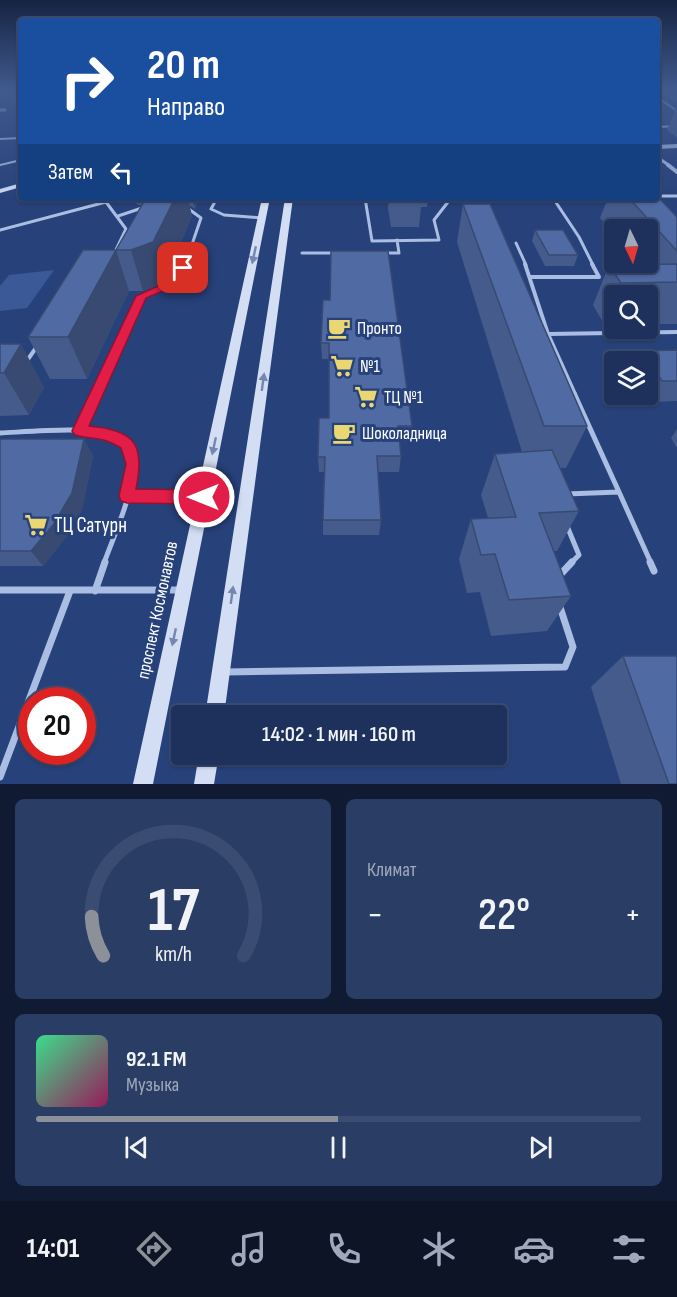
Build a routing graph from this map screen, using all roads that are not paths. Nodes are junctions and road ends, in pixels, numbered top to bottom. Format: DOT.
graph roads {
  1 [pos="18,138"];
  2 [pos="0,139"];
  3 [pos="677,146"];
  4 [pos="660,147"];
  5 [pos="660,159"];
  6 [pos="18,161"];
  7 [pos="0,165"];
  8 [pos="677,172"];
  9 [pos="18,186"];
  10 [pos="0,191"];
  11 [pos="677,195"];
  12 [pos="660,196"];
  13 [pos="215,201"];
  14 [pos="265,201"];
  15 [pos="289,201"];
  16 [pos="365,201"];
  17 [pos="450,201"];
  18 [pos="555,201"];
  19 [pos="183,205"];
  20 [pos="141,208"];
  21 [pos="118,216"];
  22 [pos="262,218"];
  23 [pos="0,230"];
  24 [pos="397,240"];
  25 [pos="516,243"];
  26 [pos="302,253"];
  27 [pos="343,253"];
  28 [pos="377,253"];
  29 [pos="109,262"];
  30 [pos="531,277"];
  31 [pos="677,332"];
  32 [pos="548,333"];
  33 [pos="40,341"];
  34 [pos="19,362"];
  35 [pos="80,431"];
  36 [pos="0,433"];
  37 [pos="619,492"];
  38 [pos="555,494"];
  39 [pos="127,496"];
  40 [pos="204,497"];
  41 [pos="563,514"];
  42 [pos="654,571"];
  43 [pos="551,584"];
  44 [pos="0,590"];
  45 [pos="184,590"];
  46 [pos="70,591"];
  47 [pos="95,591"];
  48 [pos="559,604"];
  49 [pos="221,673"];
  50 [pos="216,705"];
  51 [pos="207,765"];
  52 [pos="0,777"];
  53 [pos="143,784"];
  54 [pos="204,784"];
  1 -- 2 [label="lane"];
  3 -- 4 [label="street"];
  5 -- 8 [label="street"];
  6 -- 7 [label="lane"];
  9 -- 10 [label="main road"];
  11 -- 12 [label="lane"];
  13 -- 22 [label="lane"];
  14 -- 22 [label="main road, проспект Космонавтов"];
  49 -- 15 [label="main road, one-way"];
  16 -- 24 [label="lane"];
  17 -- 24 [label="lane"];
  18 -- 30 [label="lane"];
  19 -- 35 [label="lane"];
  20 -- 21 [label="lane"];
  21 -- 23 [label="lane"];
  21 -- 29 [label="lane"];
  22 -- 40 [label="main road, проспект Космонавтов, one-way"];
  24 -- 28 [label="lane"];
  25 -- 30 [label="lane"];
  26 -- 27 [label="lane"];
  30 -- 32 [label="lane"];
  31 -- 32 [label="lane"];
  32 -- 37 [label="lane"];
  33 -- 34 [label="lane"];
  35 -- 36 [label="lane"];
  35 -- 39 [label="lane"];
  37 -- 38 [label="lane"];
  37 -- 42 [label="lane"];
  39 -- 40 [label="lane"];
  39 -- 47 [label="lane"];
  40 -- 45 [label="main road, проспект Космонавтов"];
  41 -- 43 [label="lane"];
  44 -- 46 [label="lane"];
  45 -- 47 [label="lane"];
  45 -- 53 [label="main road, проспект Космонавтов, one-way"];
  46 -- 47 [label="lane"];
  46 -- 52 [label="lane"];
  48 -- 49 [label="lane"];
  49 -- 50 [label="main road"];
  51 -- 54 [label="main road"];
}
